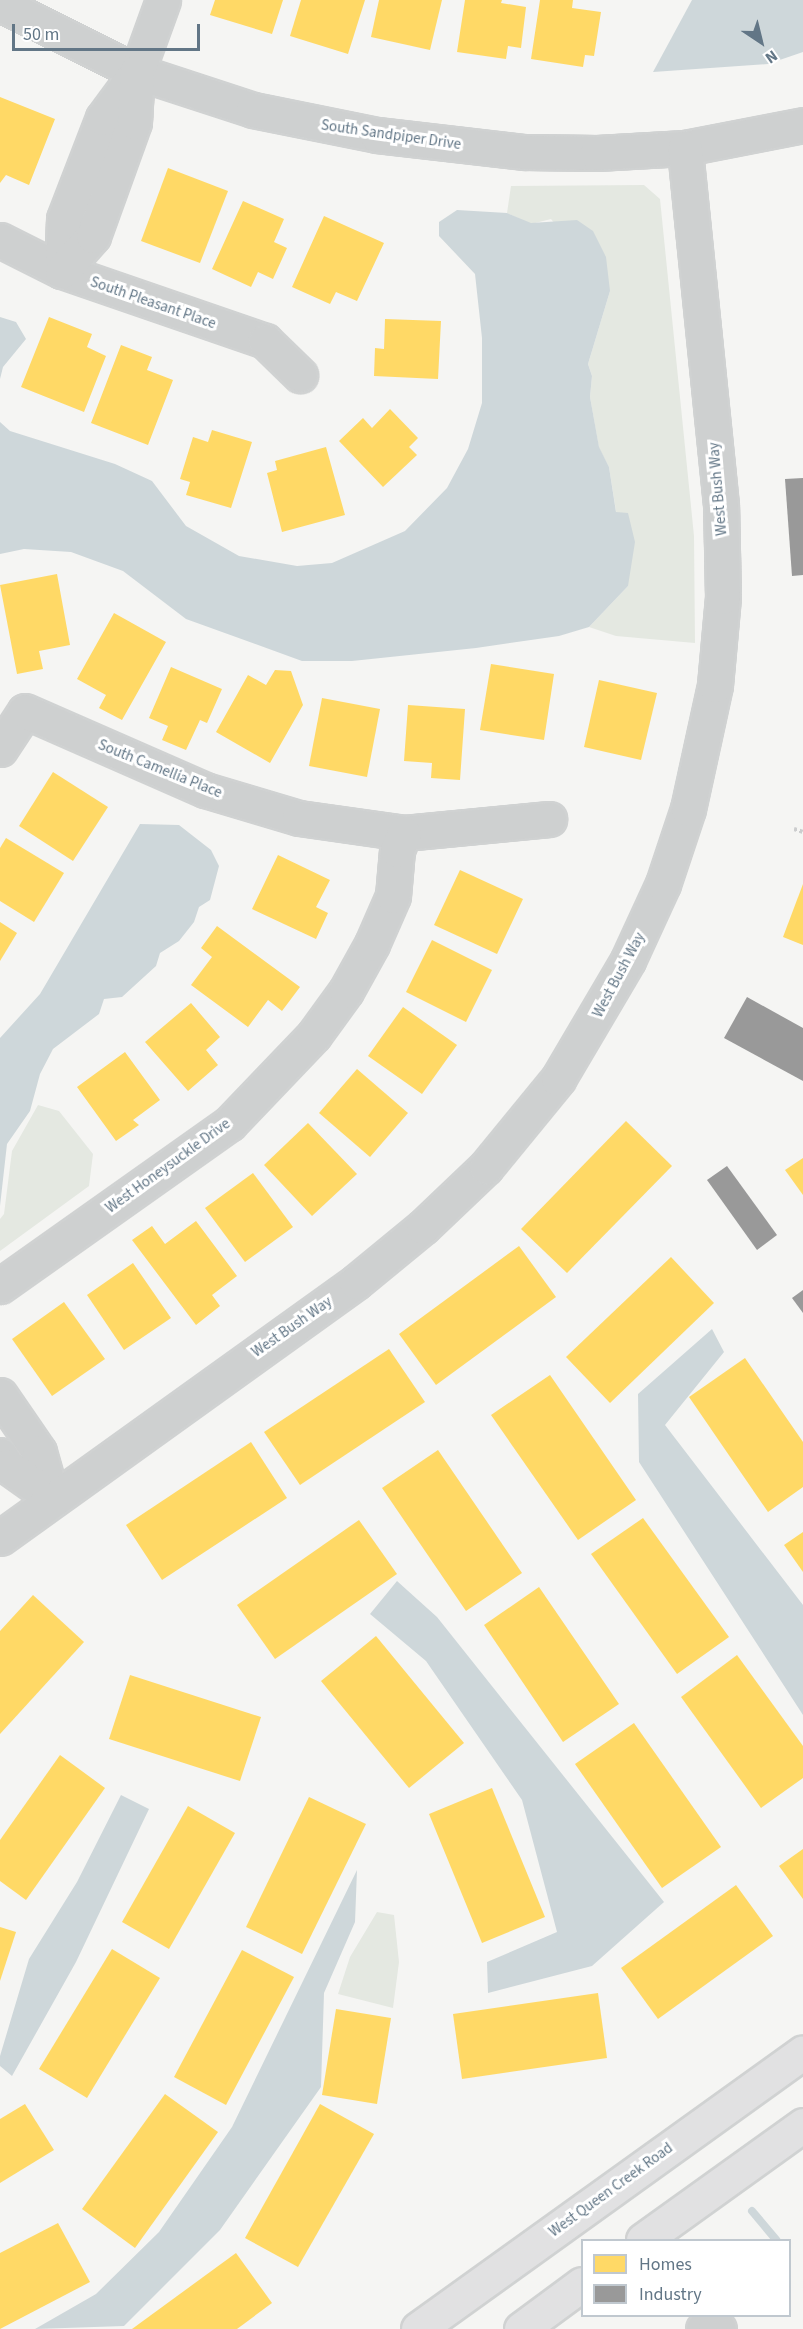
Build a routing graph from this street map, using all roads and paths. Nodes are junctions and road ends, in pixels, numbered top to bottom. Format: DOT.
graph roads {
  1 [pos="163,0"];
  2 [pos="0,4"];
  3 [pos="137,72"];
  4 [pos="803,125"];
  5 [pos="685,148"];
  6 [pos="0,240"];
  7 [pos="62,271"];
  8 [pos="300,375"];
  9 [pos="0,749"];
  10 [pos="549,819"];
  11 [pos="794,829"];
  12 [pos="803,832"];
  13 [pos="404,833"];
  14 [pos="0,1286"];
  15 [pos="0,1395"];
  16 [pos="0,1455"];
  17 [pos="52,1498"];
  18 [pos="0,1538"];
  19 [pos="803,2052"];
  20 [pos="803,2125"];
  21 [pos="646,2239"];
  22 [pos="581,2285"];
  23 [pos="418,2329"];
  24 [pos="521,2329"];
  1 -- 3 [label="street"];
  2 -- 3 [label="street, South Sandpiper Drive"];
  3 -- 5 [label="street, South Sandpiper Drive"];
  3 -- 7 [label="street"];
  4 -- 5 [label="street, South Sandpiper Drive"];
  5 -- 17 [label="street, West Bush Way"];
  6 -- 7 [label="street, South Pleasant Place"];
  7 -- 8 [label="street, South Pleasant Place"];
  9 -- 13 [label="street, South Camellia Place"];
  10 -- 13 [label="street, South Camellia Place"];
  11 -- 12 [label="path"];
  13 -- 14 [label="street, West Honeysuckle Drive"];
  15 -- 17 [label="street"];
  16 -- 17 [label="street"];
  17 -- 18 [label="street, West Bush Way"];
  19 -- 23 [label="main road, West Queen Creek Road"];
  20 -- 21 [label="main road"];
  22 -- 24 [label="main road"];
}
